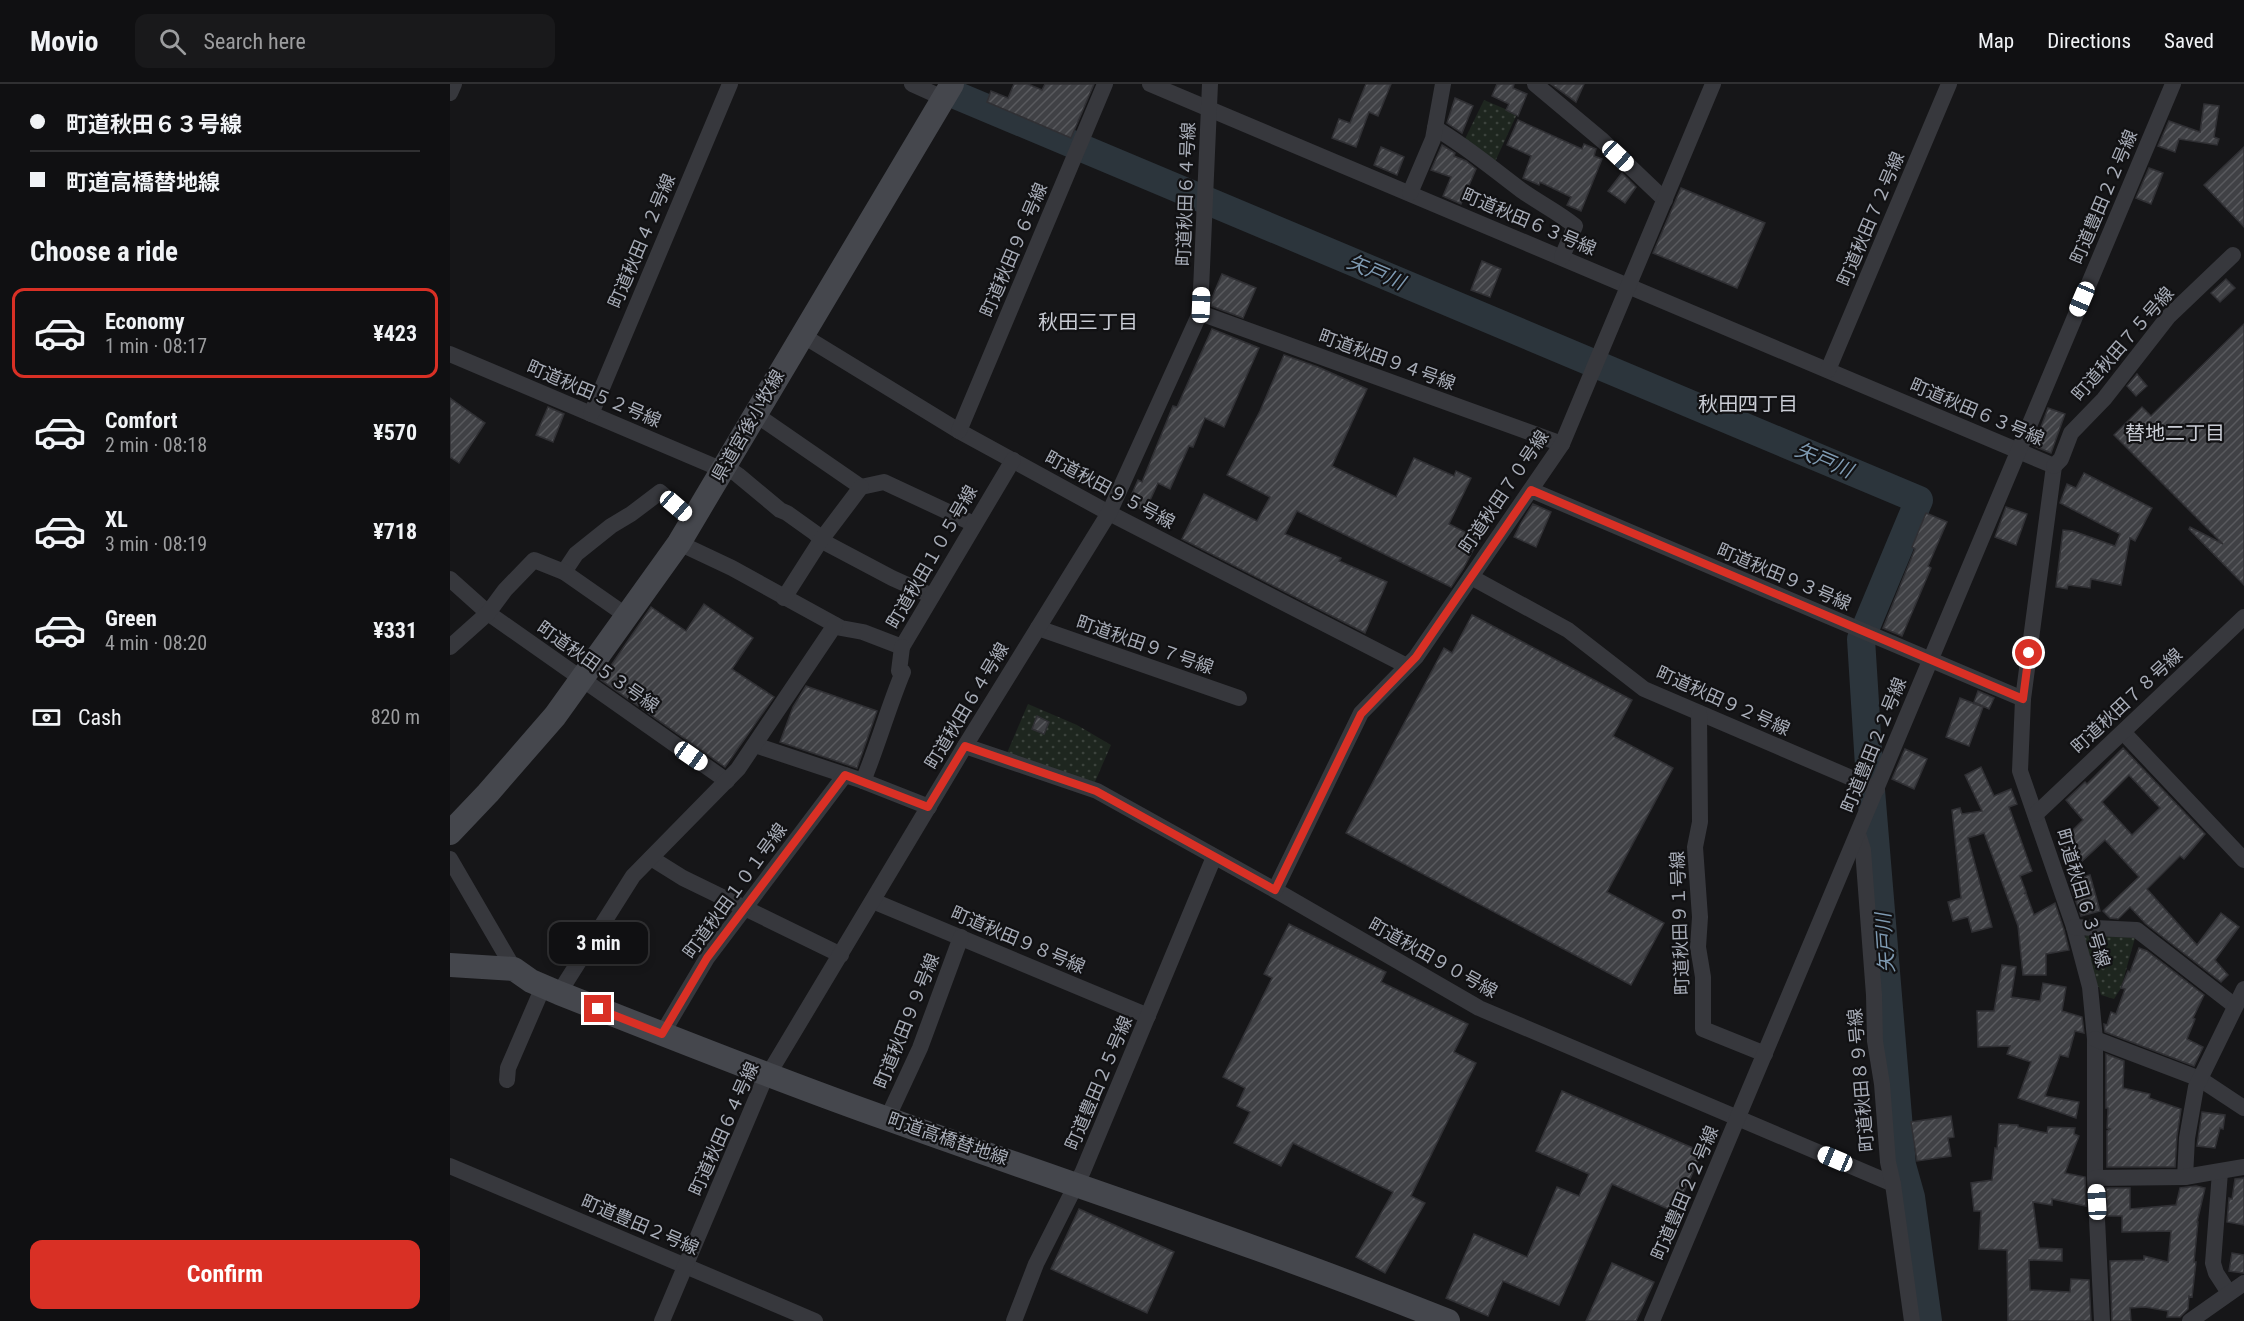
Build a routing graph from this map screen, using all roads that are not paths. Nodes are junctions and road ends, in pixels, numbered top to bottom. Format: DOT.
graph roads {
  1 [pos="454,84"];
  2 [pos="720,84"];
  3 [pos="730,84"];
  4 [pos="912,84"];
  5 [pos="1105,84"];
  6 [pos="1150,84"];
  7 [pos="1210,84"];
  8 [pos="1443,84"];
  9 [pos="1534,84"];
  10 [pos="1713,84"];
  11 [pos="1938,84"];
  12 [pos="1949,84"];
  13 [pos="2173,84"];
  14 [pos="948,91"];
  15 [pos="450,93"];
  16 [pos="1209,108"];
  17 [pos="1435,128"];
  18 [pos="1410,193"];
  19 [pos="1665,200"];
  20 [pos="2233,255"];
  21 [pos="1562,257"];
  22 [pos="1630,286"];
  23 [pos="1200,313"];
  24 [pos="802,335"];
  25 [pos="450,354"];
  26 [pos="1824,368"];
  27 [pos="586,412"];
  28 [pos="755,414"];
  29 [pos="959,431"];
  30 [pos="1562,444"];
  31 [pos="2018,450"];
  32 [pos="1013,460"];
  33 [pos="2054,466"];
  34 [pos="724,468"];
  35 [pos="861,487"];
  36 [pos="1531,490"];
  37 [pos="1109,513"];
  38 [pos="693,520"];
  39 [pos="974,524"];
  40 [pos="821,540"];
  41 [pos="679,543"];
  42 [pos="564,572"];
  43 [pos="1471,577"];
  44 [pos="450,579"];
  45 [pos="932,596"];
  46 [pos="784,598"];
  47 [pos="488,613"];
  48 [pos="627,616"];
  49 [pos="2244,617"];
  50 [pos="835,625"];
  51 [pos="1038,628"];
  52 [pos="450,647"];
  53 [pos="902,647"];
  54 [pos="1930,660"];
  55 [pos="1407,666"];
  56 [pos="582,680"];
  57 [pos="1239,698"];
  58 [pos="2023,699"];
  59 [pos="1699,713"];
  60 [pos="2123,732"];
  61 [pos="755,745"];
  62 [pos="965,746"];
  63 [pos="845,775"];
  64 [pos="727,781"];
  65 [pos="863,781"];
  66 [pos="1876,789"];
  67 [pos="928,807"];
  68 [pos="2036,814"];
  69 [pos="450,832"];
  70 [pos="1858,834"];
  71 [pos="1214,857"];
  72 [pos="651,858"];
  73 [pos="450,859"];
  74 [pos="2244,860"];
  75 [pos="1275,890"];
  76 [pos="873,902"];
  77 [pos="745,908"];
  78 [pos="2074,927"];
  79 [pos="961,937"];
  80 [pos="841,955"];
  81 [pos="450,965"];
  82 [pos="514,969"];
  83 [pos="551,990"];
  84 [pos="2244,990"];
  85 [pos="2235,1006"];
  86 [pos="1148,1016"];
  87 [pos="662,1034"];
  88 [pos="2095,1039"];
  89 [pos="1765,1054"];
  90 [pos="769,1074"];
  91 [pos="2200,1078"];
  92 [pos="507,1080"];
  93 [pos="2244,1108"];
  94 [pos="887,1119"];
  95 [pos="1737,1119"];
  96 [pos="450,1166"];
  97 [pos="2244,1167"];
  98 [pos="2220,1172"];
  99 [pos="2095,1178"];
  100 [pos="2185,1178"];
  101 [pos="1076,1183"];
  102 [pos="1893,1184"];
  103 [pos="686,1265"];
  104 [pos="2244,1283"];
  105 [pos="2229,1293"];
  106 [pos="662,1321"];
  107 [pos="815,1321"];
  108 [pos="1014,1321"];
  109 [pos="1448,1321"];
  110 [pos="1652,1321"];
  111 [pos="1912,1321"];
  112 [pos="2102,1321"];
  113 [pos="2190,1321"];
  1 -- 15 [label="street"];
  2 -- 27 [label="street"];
  3 -- 27 [label="street, 町道秋田４２号線"];
  4 -- 14 [label="street"];
  5 -- 29 [label="street, 町道秋田９６号線"];
  6 -- 16 [label="street, 町道秋田６３号線"];
  7 -- 16 [label="street, 町道秋田６４号線"];
  8 -- 17 [label="street"];
  9 -- 19 [label="street"];
  10 -- 19 [label="street, 町道秋田７０号線"];
  11 -- 26 [label="street"];
  12 -- 26 [label="street, 町道秋田７２号線"];
  13 -- 31 [label="street, 町道豊田２２号線"];
  14 -- 24 [label="street, 県道宮後小牧線"];
  16 -- 18 [label="street, 町道秋田６３号線"];
  16 -- 23 [label="street, 町道秋田６４号線"];
  17 -- 18 [label="street"];
  17 -- 21 [label="street"];
  18 -- 21 [label="street, 町道秋田６３号線"];
  19 -- 22 [label="street, 町道秋田７０号線"];
  20 -- 33 [label="street, 町道秋田７５号線"];
  21 -- 22 [label="street, 町道秋田６３号線"];
  22 -- 26 [label="street, 町道秋田６３号線"];
  22 -- 30 [label="street, 町道秋田７０号線"];
  23 -- 30 [label="street, 町道秋田９４号線"];
  23 -- 37 [label="street, 町道秋田６４号線"];
  24 -- 28 [label="street, 県道宮後小牧線"];
  24 -- 29 [label="street, 町道秋田９５号線"];
  25 -- 27 [label="street, 町道秋田５２号線"];
  26 -- 31 [label="street, 町道秋田６３号線"];
  27 -- 34 [label="street, 町道秋田５２号線"];
  28 -- 34 [label="street, 県道宮後小牧線"];
  28 -- 35 [label="street"];
  29 -- 32 [label="street, 町道秋田９５号線"];
  30 -- 36 [label="street, 町道秋田７０号線"];
  31 -- 33 [label="street, 町道秋田６３号線"];
  31 -- 54 [label="street, 町道豊田２２号線"];
  32 -- 37 [label="street, 町道秋田９５号線"];
  32 -- 39 [label="street, 町道秋田１０５号線"];
  33 -- 58 [label="street, 町道秋田６３号線"];
  34 -- 38 [label="street, 県道宮後小牧線"];
  34 -- 40 [label="street, 町道秋田５２号線"];
  35 -- 39 [label="street"];
  35 -- 40 [label="street"];
  36 -- 43 [label="street, 町道秋田７０号線"];
  36 -- 54 [label="street, 町道秋田９３号線"];
  37 -- 51 [label="street, 町道秋田６４号線"];
  37 -- 55 [label="street, 町道秋田９５号線"];
  38 -- 41 [label="street, 県道宮後小牧線"];
  38 -- 42 [label="street"];
  39 -- 45 [label="street, 町道秋田１０５号線"];
  40 -- 45 [label="street, 町道秋田５２号線"];
  40 -- 46 [label="street"];
  41 -- 46 [label="street, 町道秋田１０５号線"];
  41 -- 48 [label="street, 県道宮後小牧線"];
  42 -- 47 [label="street"];
  42 -- 48 [label="street"];
  43 -- 55 [label="street, 町道秋田７０号線"];
  43 -- 59 [label="street, 町道秋田９２号線"];
  44 -- 47 [label="street, 町道秋田５３号線"];
  45 -- 53 [label="street, 町道秋田１０５号線"];
  46 -- 50 [label="street, 町道秋田１０５号線"];
  47 -- 52 [label="street"];
  47 -- 56 [label="street, 町道秋田５３号線"];
  48 -- 56 [label="street, 県道宮後小牧線"];
  49 -- 60 [label="street, 町道秋田７８号線"];
  50 -- 53 [label="street, 町道秋田１０５号線"];
  50 -- 61 [label="street"];
  51 -- 57 [label="street, 町道秋田９７号線"];
  51 -- 62 [label="street, 町道秋田６４号線"];
  53 -- 65 [label="street"];
  54 -- 58 [label="street, 町道秋田９３号線"];
  54 -- 66 [label="street, 町道豊田２２号線"];
  55 -- 75 [label="street, 町道秋田７０号線"];
  56 -- 64 [label="street, 町道秋田５３号線"];
  56 -- 69 [label="street, 県道宮後小牧線"];
  58 -- 68 [label="street, 町道秋田６３号線"];
  59 -- 66 [label="street, 町道秋田９２号線"];
  59 -- 89 [label="street, 町道秋田９１号線"];
  60 -- 68 [label="street, 町道秋田７８号線"];
  60 -- 74 [label="street"];
  61 -- 63 [label="street"];
  61 -- 64 [label="street"];
  62 -- 67 [label="street, 町道秋田６４号線"];
  62 -- 71 [label="street, 町道秋田９０号線"];
  63 -- 65 [label="street"];
  63 -- 77 [label="street, 町道秋田１０１号線"];
  64 -- 72 [label="street"];
  65 -- 67 [label="street"];
  66 -- 70 [label="street, 町道豊田２２号線"];
  67 -- 76 [label="street, 町道秋田６４号線"];
  68 -- 78 [label="street, 町道秋田６３号線"];
  70 -- 89 [label="street, 町道豊田２２号線"];
  70 -- 102 [label="street, 町道秋田８９号線"];
  71 -- 75 [label="street, 町道秋田９０号線"];
  71 -- 86 [label="street, 町道豊田２５号線"];
  72 -- 77 [label="street"];
  72 -- 83 [label="street"];
  73 -- 82 [label="street"];
  75 -- 95 [label="street, 町道秋田９０号線"];
  76 -- 79 [label="street, 町道秋田９８号線"];
  76 -- 80 [label="street, 町道秋田６４号線"];
  77 -- 80 [label="street"];
  77 -- 87 [label="street, 町道秋田１０１号線"];
  78 -- 85 [label="street"];
  78 -- 88 [label="street, 町道秋田６３号線"];
  79 -- 86 [label="street, 町道秋田９８号線"];
  79 -- 94 [label="street, 町道秋田９９号線"];
  80 -- 90 [label="street, 町道秋田６４号線"];
  81 -- 82 [label="street, 町道高橋替地線"];
  82 -- 83 [label="street, 町道高橋替地線"];
  83 -- 87 [label="street, 町道高橋替地線"];
  83 -- 92 [label="street"];
  84 -- 85 [label="street"];
  85 -- 91 [label="street"];
  86 -- 101 [label="street, 町道豊田２５号線"];
  87 -- 90 [label="street, 町道高橋替地線"];
  88 -- 91 [label="street"];
  88 -- 99 [label="street, 町道秋田６３号線"];
  89 -- 95 [label="street, 町道豊田２２号線"];
  90 -- 94 [label="street, 町道高橋替地線"];
  90 -- 103 [label="street, 町道秋田６４号線"];
  91 -- 93 [label="street"];
  91 -- 100 [label="street"];
  94 -- 101 [label="street, 町道高橋替地線"];
  95 -- 102 [label="street, 町道秋田９０号線"];
  95 -- 110 [label="street, 町道豊田２２号線"];
  96 -- 103 [label="street, 町道豊田２号線"];
  97 -- 98 [label="street"];
  98 -- 100 [label="street"];
  98 -- 105 [label="street"];
  99 -- 100 [label="street"];
  99 -- 112 [label="street, 町道秋田６３号線"];
  101 -- 108 [label="street, 町道豊田２５号線"];
  101 -- 109 [label="street, 町道高橋替地線"];
  102 -- 111 [label="street, 町道秋田８９号線"];
  103 -- 106 [label="street, 町道秋田６４号線"];
  103 -- 107 [label="street, 町道豊田２号線"];
  104 -- 105 [label="street"];
  105 -- 113 [label="street"];
}
